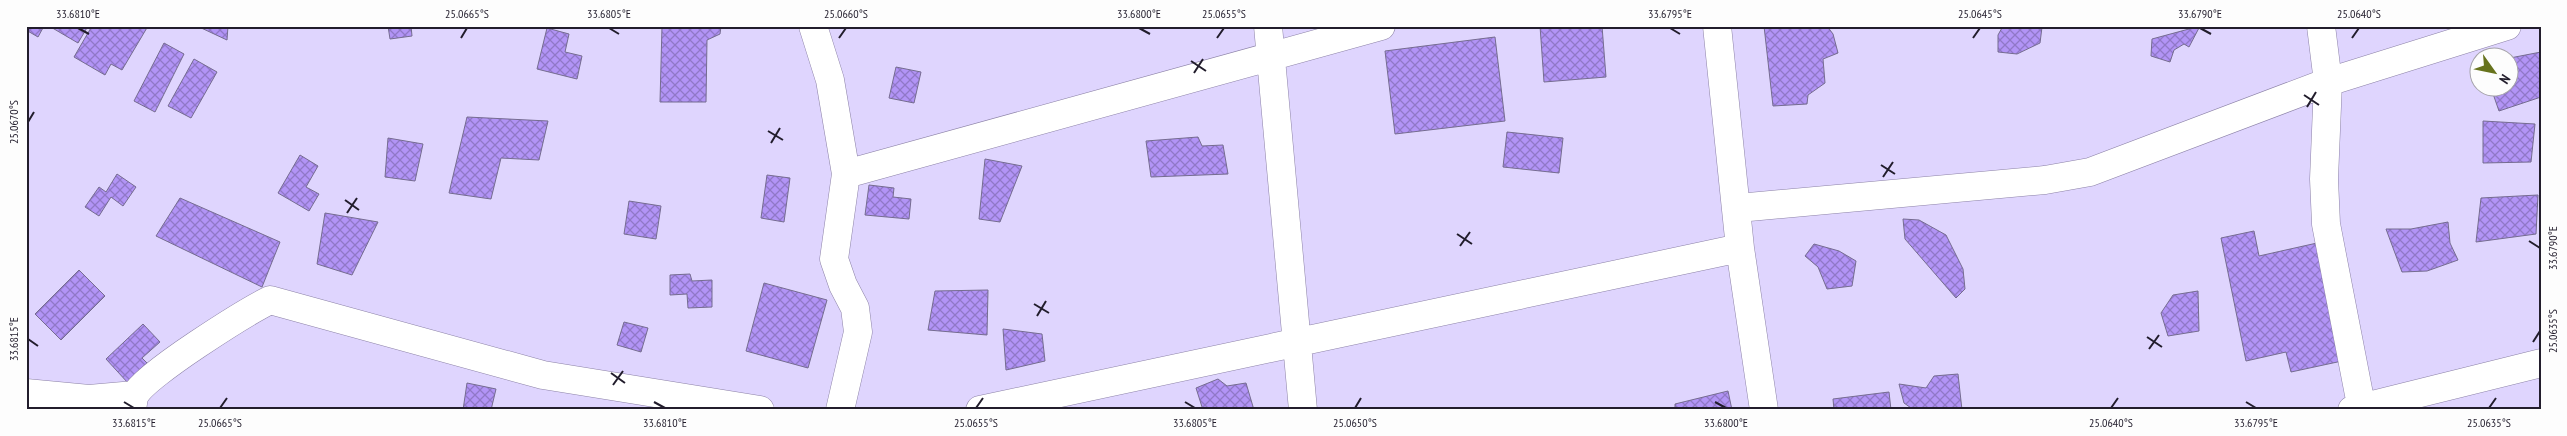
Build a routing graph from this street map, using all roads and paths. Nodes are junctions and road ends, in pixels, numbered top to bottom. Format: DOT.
graph roads {
  1 [pos="812,26"];
  2 [pos="1268,26"];
  3 [pos="1381,26"];
  4 [pos="1717,26"];
  5 [pos="2321,26"];
  6 [pos="2507,26"];
  7 [pos="1272,58"];
  8 [pos="2328,82"];
  9 [pos="846,174"];
  10 [pos="1738,208"];
  11 [pos="1740,248"];
  12 [pos="1298,343"];
  13 [pos="2541,363"];
  14 [pos="26,393"];
  15 [pos="134,402"];
  16 [pos="2358,409"];
  17 [pos="760,410"];
  18 [pos="840,410"];
  19 [pos="980,410"];
  20 [pos="1303,410"];
  21 [pos="1764,410"];
  1 -- 9 [label="street"];
  2 -- 7 [label="street"];
  3 -- 7 [label="street"];
  4 -- 10 [label="street"];
  5 -- 8 [label="street"];
  6 -- 8 [label="street"];
  7 -- 9 [label="street"];
  7 -- 12 [label="street"];
  8 -- 10 [label="street"];
  8 -- 16 [label="street"];
  9 -- 18 [label="street"];
  10 -- 11 [label="street"];
  11 -- 12 [label="street"];
  11 -- 21 [label="street"];
  12 -- 19 [label="street"];
  12 -- 20 [label="street"];
  13 -- 16 [label="street"];
  14 -- 15 [label="street"];
  15 -- 17 [label="street"];
}
